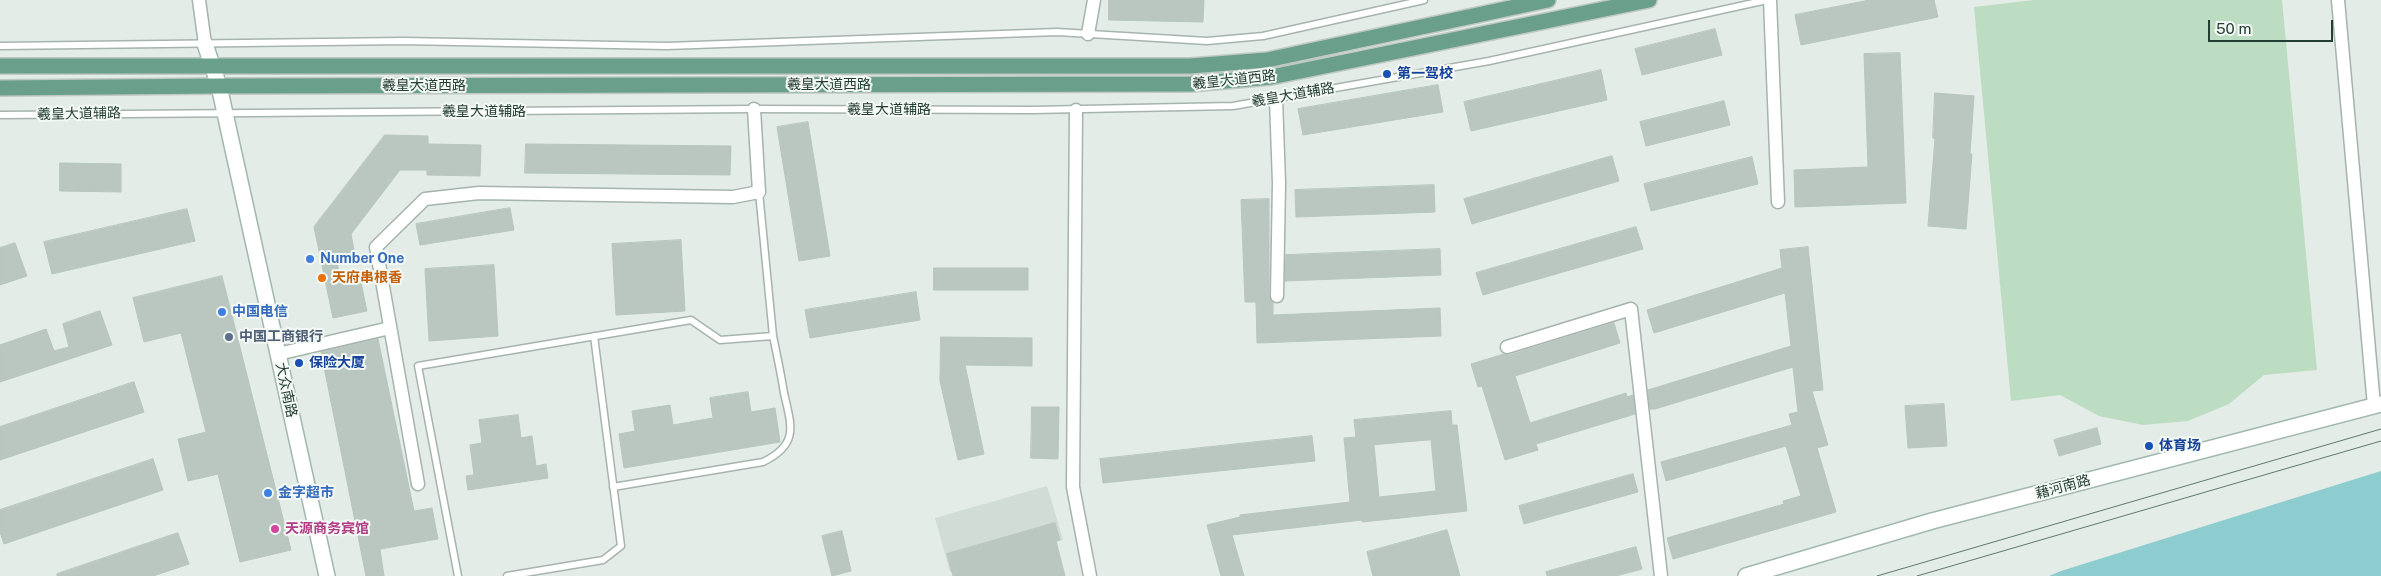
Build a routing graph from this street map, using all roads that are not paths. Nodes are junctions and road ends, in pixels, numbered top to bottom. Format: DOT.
graph roads {
  1 [pos="199,0"];
  2 [pos="1094,0"];
  3 [pos="1424,0"];
  4 [pos="1548,0"];
  5 [pos="1650,0"];
  6 [pos="1769,0"];
  7 [pos="2338,0"];
  8 [pos="1088,34"];
  9 [pos="205,44"];
  10 [pos="0,46"];
  11 [pos="0,66"];
  12 [pos="213,67"];
  13 [pos="220,86"];
  14 [pos="0,88"];
  15 [pos="1276,98"];
  16 [pos="754,109"];
  17 [pos="1076,110"];
  18 [pos="226,113"];
  19 [pos="0,115"];
  20 [pos="759,192"];
  21 [pos="1778,202"];
  22 [pos="1277,296"];
  23 [pos="390,328"];
  24 [pos="594,336"];
  25 [pos="773,336"];
  26 [pos="1507,347"];
  27 [pos="278,354"];
  28 [pos="2378,405"];
  29 [pos="418,484"];
  30 [pos="613,487"];
  31 [pos="327,576"];
  32 [pos="458,576"];
  33 [pos="507,576"];
  34 [pos="1090,576"];
  35 [pos="1661,576"];
  36 [pos="1746,576"];
  1 -- 9 [label="street"];
  2 -- 8 [label="street"];
  3 -- 8 [label="lane"];
  4 -- 12 [label="main road, 羲皇大道西路"];
  5 -- 13 [label="main road, 羲皇大道西路"];
  6 -- 15 [label="lane, 羲皇大道辅路"];
  6 -- 21 [label="street"];
  7 -- 28 [label="street"];
  8 -- 9 [label="lane"];
  9 -- 10 [label="lane"];
  9 -- 12 [label="main road, 大众南路"];
  11 -- 12 [label="main road, 羲皇大道西路"];
  12 -- 13 [label="main road, 大众南路"];
  13 -- 14 [label="main road, 羲皇大道西路"];
  13 -- 18 [label="main road, 大众南路"];
  15 -- 17 [label="lane, 羲皇大道辅路"];
  15 -- 22 [label="street"];
  16 -- 17 [label="lane, 羲皇大道辅路"];
  16 -- 18 [label="lane, 羲皇大道辅路"];
  16 -- 20 [label="street"];
  17 -- 34 [label="street"];
  18 -- 19 [label="lane, 羲皇大道辅路"];
  18 -- 27 [label="main road, 大众南路"];
  20 -- 23 [label="street"];
  20 -- 25 [label="lane"];
  23 -- 27 [label="street"];
  23 -- 29 [label="street"];
  24 -- 25 [label="lane"];
  24 -- 30 [label="lane"];
  24 -- 32 [label="lane"];
  25 -- 30 [label="lane"];
  26 -- 35 [label="street"];
  27 -- 31 [label="main road, 大众南路"];
  28 -- 36 [label="main road, 藉河南路"];
  30 -- 33 [label="lane"];
}
